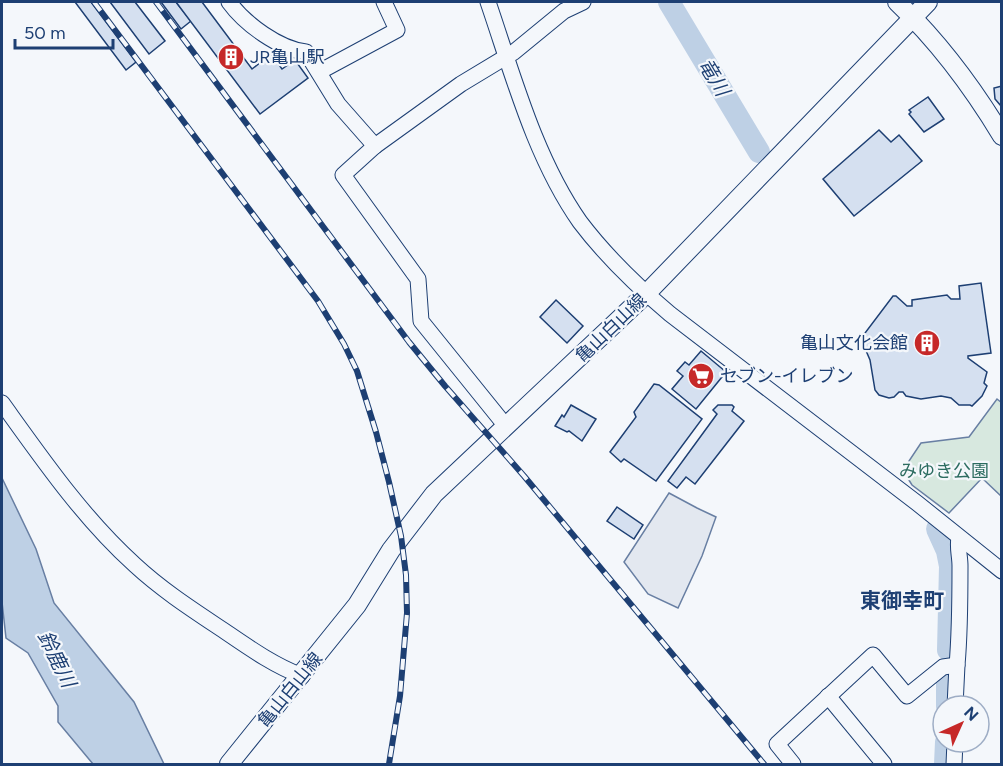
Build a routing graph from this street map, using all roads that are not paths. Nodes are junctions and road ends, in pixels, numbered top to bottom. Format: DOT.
graph roads {
  1 [pos="230,2"];
  2 [pos="384,2"];
  3 [pos="488,2"];
  4 [pos="584,2"];
  5 [pos="897,2"];
  6 [pos="928,2"];
  7 [pos="913,17"];
  8 [pos="506,56"];
  9 [pos="319,72"];
  10 [pos="1002,136"];
  11 [pos="375,146"];
  12 [pos="646,294"];
  13 [pos="2,403"];
  14 [pos="505,425"];
  15 [pos="959,538"];
  16 [pos="1002,571"];
  17 [pos="957,665"];
  18 [pos="299,679"];
  19 [pos="956,694"];
  20 [pos="828,696"];
  21 [pos="229,765"];
  22 [pos="793,765"];
  23 [pos="884,765"];
  1 -- 9 [label="street"];
  2 -- 9 [label="street"];
  3 -- 8 [label="street"];
  4 -- 8 [label="street"];
  5 -- 7 [label="main road"];
  6 -- 7 [label="main road, 亀山白山線"];
  7 -- 10 [label="main road"];
  7 -- 12 [label="main road, 亀山白山線"];
  8 -- 11 [label="street"];
  8 -- 12 [label="street"];
  9 -- 11 [label="street"];
  11 -- 14 [label="street"];
  12 -- 14 [label="main road, 亀山白山線"];
  12 -- 15 [label="street"];
  13 -- 18 [label="street"];
  14 -- 18 [label="main road, 亀山白山線"];
  15 -- 16 [label="street"];
  15 -- 17 [label="street"];
  17 -- 19 [label="street"];
  17 -- 20 [label="street"];
  18 -- 21 [label="main road, 亀山白山線"];
  20 -- 22 [label="street"];
  20 -- 23 [label="street"];
}
